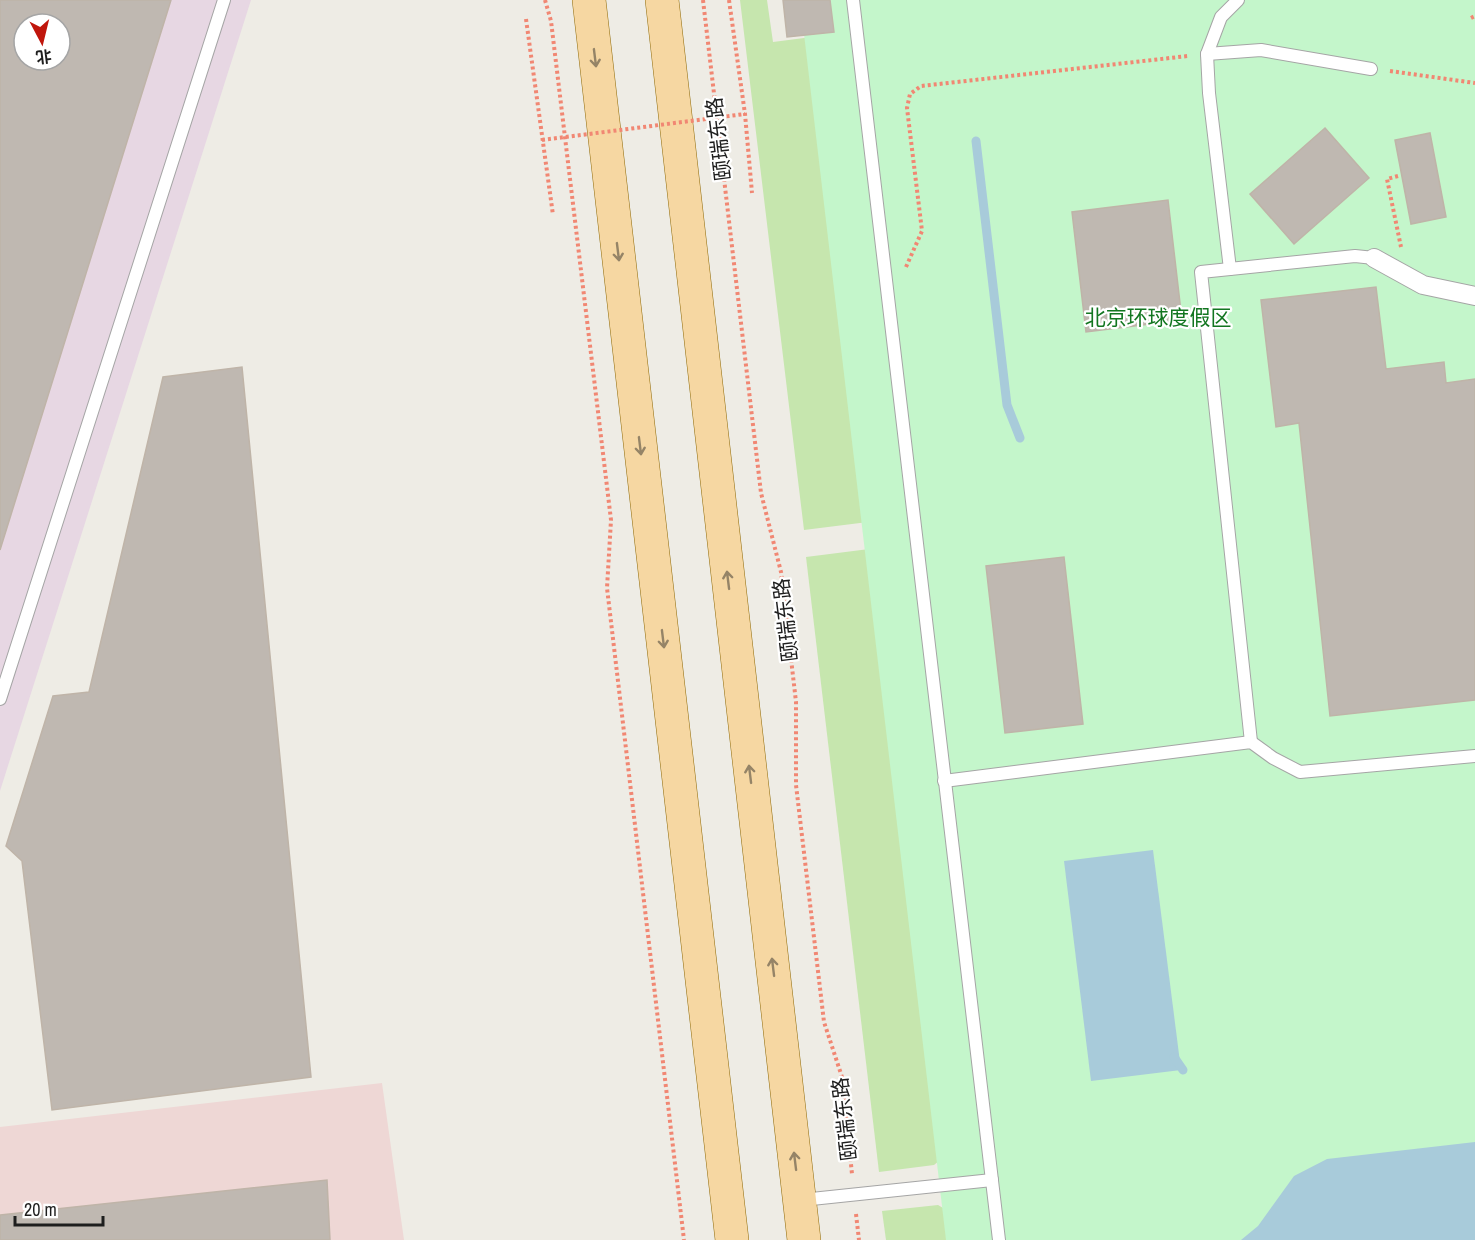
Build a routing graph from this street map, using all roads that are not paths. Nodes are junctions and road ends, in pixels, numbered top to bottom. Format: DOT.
graph roads {
  1 [pos="224,0"];
  2 [pos="588,0"];
  3 [pos="662,0"];
  4 [pos="853,0"];
  5 [pos="1238,0"];
  6 [pos="1207,54"];
  7 [pos="1378,69"];
  8 [pos="1374,258"];
  9 [pos="1230,269"];
  10 [pos="1475,296"];
  11 [pos="0,699"];
  12 [pos="1251,742"];
  13 [pos="1475,756"];
  14 [pos="944,781"];
  15 [pos="992,1180"];
  16 [pos="799,1201"];
  17 [pos="732,1240"];
  18 [pos="804,1240"];
  19 [pos="999,1240"];
  1 -- 11 [label="lane"];
  2 -- 17 [label="main road, one-way"];
  16 -- 3 [label="main road, 颐瑞东路, one-way"];
  4 -- 14 [label="lane"];
  5 -- 6 [label="lane"];
  6 -- 7 [label="lane"];
  6 -- 9 [label="lane"];
  8 -- 9 [label="lane"];
  8 -- 10 [label="street"];
  9 -- 12 [label="lane"];
  12 -- 13 [label="lane"];
  12 -- 14 [label="lane"];
  14 -- 15 [label="lane"];
  15 -- 16 [label="lane"];
  15 -- 19 [label="lane"];
  16 -- 18 [label="main road, 颐瑞东路"];
}
